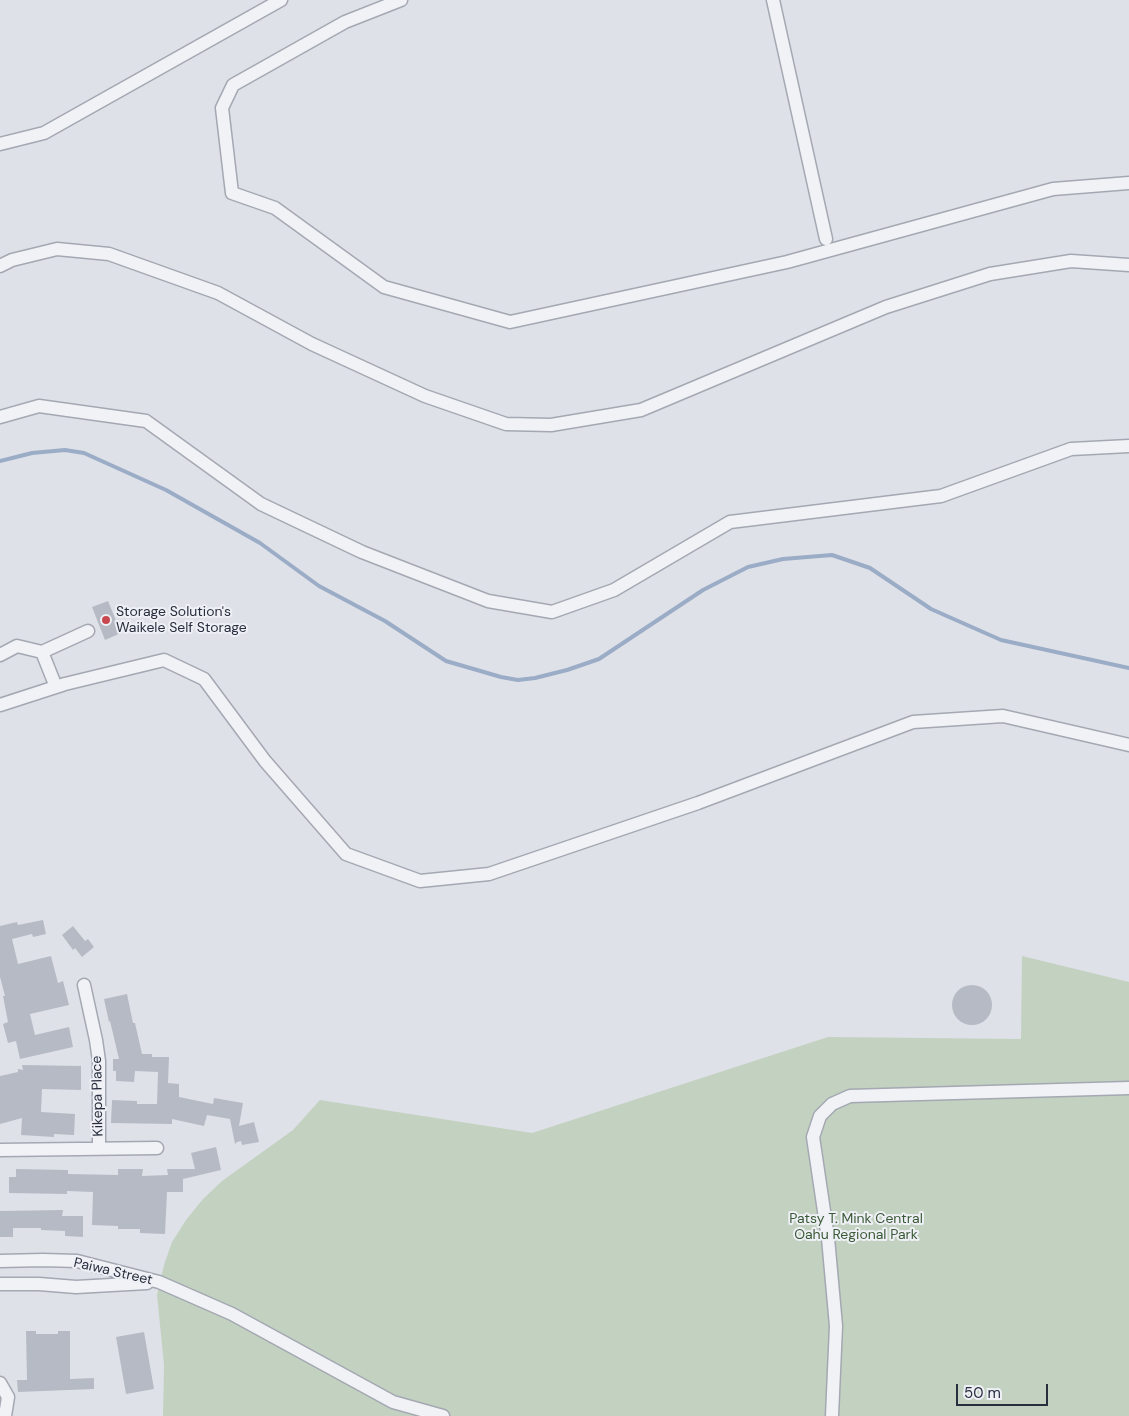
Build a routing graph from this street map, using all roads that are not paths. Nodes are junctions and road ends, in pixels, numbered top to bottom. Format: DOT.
graph roads {
  1 [pos="281,0"];
  2 [pos="401,0"];
  3 [pos="773,0"];
  4 [pos="0,144"];
  5 [pos="1129,183"];
  6 [pos="826,239"];
  7 [pos="1129,265"];
  8 [pos="0,266"];
  9 [pos="0,417"];
  10 [pos="1129,446"];
  11 [pos="88,631"];
  12 [pos="42,652"];
  13 [pos="0,655"];
  14 [pos="56,687"];
  15 [pos="0,705"];
  16 [pos="1129,745"];
  17 [pos="84,985"];
  18 [pos="1129,1088"];
  19 [pos="99,1148"];
  20 [pos="157,1148"];
  21 [pos="0,1150"];
  22 [pos="0,1261"];
  23 [pos="159,1282"];
  24 [pos="0,1284"];
  25 [pos="0,1383"];
  26 [pos="5,1416"];
  27 [pos="443,1416"];
  28 [pos="832,1416"];
  1 -- 4 [label="street"];
  2 -- 5 [label="street"];
  3 -- 6 [label="street"];
  7 -- 8 [label="street"];
  9 -- 10 [label="street"];
  11 -- 12 [label="street"];
  12 -- 13 [label="street"];
  12 -- 14 [label="street"];
  14 -- 15 [label="street"];
  14 -- 16 [label="street"];
  17 -- 19 [label="street, Kikepa Place"];
  18 -- 28 [label="street"];
  19 -- 20 [label="street"];
  19 -- 21 [label="street"];
  22 -- 23 [label="street, Paiwa Street"];
  23 -- 24 [label="street, Paiwa Street"];
  23 -- 27 [label="street"];
  25 -- 26 [label="street"];
}
